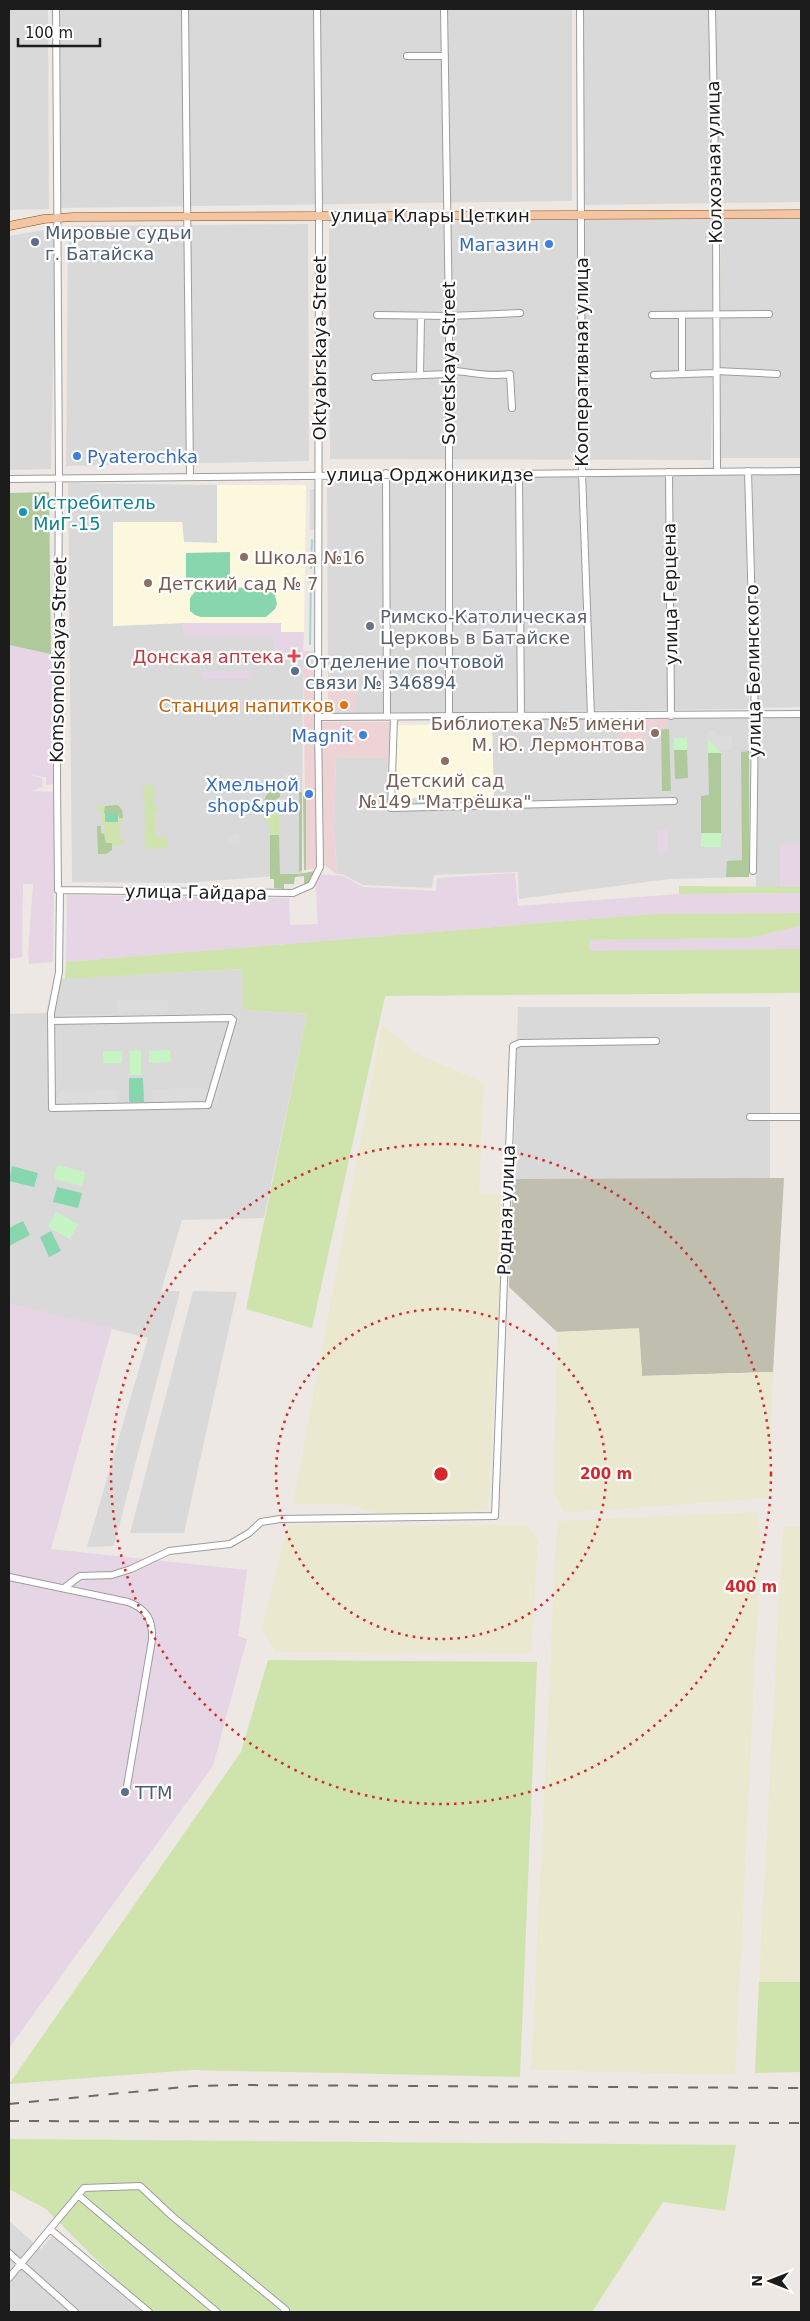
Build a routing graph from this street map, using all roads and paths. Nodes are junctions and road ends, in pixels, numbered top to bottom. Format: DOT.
graph roads {
  1 [pos="56,9"];
  2 [pos="185,9"];
  3 [pos="317,9"];
  4 [pos="444,9"];
  5 [pos="580,9"];
  6 [pos="712,9"];
  7 [pos="407,56"];
  8 [pos="445,56"];
  9 [pos="580,214"];
  10 [pos="716,214"];
  11 [pos="801,214"];
  12 [pos="319,215"];
  13 [pos="446,215"];
  14 [pos="186,216"];
  15 [pos="58,218"];
  16 [pos="9,226"];
  17 [pos="520,313"];
  18 [pos="769,314"];
  19 [pos="377,315"];
  20 [pos="652,315"];
  21 [pos="682,315"];
  22 [pos="715,315"];
  23 [pos="421,316"];
  24 [pos="449,316"];
  25 [pos="448,372"];
  26 [pos="716,372"];
  27 [pos="682,374"];
  28 [pos="777,374"];
  29 [pos="420,375"];
  30 [pos="654,375"];
  31 [pos="375,377"];
  32 [pos="512,408"];
  33 [pos="717,471"];
  34 [pos="748,471"];
  35 [pos="801,471"];
  36 [pos="582,472"];
  37 [pos="669,472"];
  38 [pos="448,473"];
  39 [pos="519,473"];
  40 [pos="319,474"];
  41 [pos="386,474"];
  42 [pos="190,476"];
  43 [pos="59,478"];
  44 [pos="9,479"];
  45 [pos="801,714"];
  46 [pos="755,715"];
  47 [pos="591,716"];
  48 [pos="671,716"];
  49 [pos="318,717"];
  50 [pos="390,717"];
  51 [pos="449,718"];
  52 [pos="520,718"];
  53 [pos="674,801"];
  54 [pos="320,867"];
  55 [pos="753,871"];
  56 [pos="59,890"];
  57 [pos="51,1021"];
  58 [pos="656,1041"];
  59 [pos="750,1117"];
  60 [pos="801,1117"];
  61 [pos="9,1577"];
  62 [pos="64,1588"];
  63 [pos="126,1792"];
  64 [pos="78,2194"];
  65 [pos="50,2228"];
  66 [pos="9,2253"];
  67 [pos="20,2265"];
  68 [pos="9,2278"];
  69 [pos="285,2311"];
  70 [pos="75,2312"];
  71 [pos="149,2312"];
  72 [pos="217,2312"];
  1 -- 15 [label="street, Komsomolskaya Street"];
  2 -- 14 [label="street"];
  3 -- 12 [label="street, Oktyabrskaya Street"];
  4 -- 8 [label="street, Sovetskaya Street"];
  5 -- 9 [label="street, Кооперативная улица"];
  6 -- 10 [label="street, Колхозная улица"];
  7 -- 8 [label="street"];
  8 -- 13 [label="street, Sovetskaya Street"];
  9 -- 10 [label="main road, улица Клары Цеткин"];
  9 -- 13 [label="main road, улица Клары Цеткин"];
  9 -- 36 [label="street, Кооперативная улица"];
  10 -- 11 [label="main road, улица Клары Цеткин"];
  10 -- 22 [label="street, Колхозная улица"];
  12 -- 13 [label="main road, улица Клары Цеткин"];
  12 -- 14 [label="main road, улица Клары Цеткин"];
  12 -- 40 [label="street, Oktyabrskaya Street"];
  13 -- 24 [label="street, Sovetskaya Street"];
  14 -- 15 [label="main road, улица Клары Цеткин"];
  14 -- 42 [label="street"];
  15 -- 16 [label="main road, улица Клары Цеткин"];
  15 -- 43 [label="street, Komsomolskaya Street"];
  17 -- 24 [label="street"];
  18 -- 22 [label="street"];
  19 -- 23 [label="street"];
  20 -- 21 [label="street"];
  21 -- 22 [label="street"];
  21 -- 27 [label="street"];
  22 -- 26 [label="street, Колхозная улица"];
  23 -- 24 [label="street"];
  23 -- 29 [label="street"];
  24 -- 25 [label="street, Sovetskaya Street"];
  25 -- 29 [label="street"];
  25 -- 32 [label="street"];
  25 -- 38 [label="street, Sovetskaya Street"];
  26 -- 27 [label="street"];
  26 -- 28 [label="street"];
  26 -- 33 [label="street, Колхозная улица"];
  27 -- 30 [label="street"];
  29 -- 31 [label="street"];
  33 -- 34 [label="street, улица Орджоникидзе"];
  33 -- 37 [label="street, улица Орджоникидзе"];
  34 -- 35 [label="street, улица Орджоникидзе"];
  34 -- 46 [label="street, улица Белинского"];
  36 -- 37 [label="street, улица Орджоникидзе"];
  36 -- 39 [label="street, улица Орджоникидзе"];
  36 -- 47 [label="street, Кооперативная улица"];
  37 -- 48 [label="street, улица Герцена"];
  38 -- 39 [label="street, улица Орджоникидзе"];
  38 -- 41 [label="street, улица Орджоникидзе"];
  38 -- 51 [label="street, Sovetskaya Street"];
  39 -- 52 [label="street"];
  40 -- 41 [label="street, улица Орджоникидзе"];
  40 -- 42 [label="street, улица Орджоникидзе"];
  40 -- 49 [label="street, Oktyabrskaya Street"];
  41 -- 50 [label="street"];
  42 -- 43 [label="street, улица Орджоникидзе"];
  43 -- 44 [label="street, улица Орджоникидзе"];
  43 -- 56 [label="street, Komsomolskaya Street"];
  45 -- 46 [label="street"];
  46 -- 48 [label="street"];
  46 -- 55 [label="street, улица Белинского"];
  47 -- 48 [label="street"];
  47 -- 52 [label="street"];
  49 -- 50 [label="street"];
  49 -- 54 [label="street, Oktyabrskaya Street"];
  50 -- 51 [label="street"];
  50 -- 53 [label="street"];
  51 -- 52 [label="street"];
  54 -- 56 [label="street, улица Гайдара"];
  56 -- 57 [label="street, Komsomolskaya Street"];
  57 -- 57 [label="street, Komsomolskaya Street"];
  58 -- 62 [label="street, Родная улица"];
  59 -- 60 [label="street"];
  61 -- 62 [label="street"];
  62 -- 63 [label="street"];
  64 -- 65 [label="street"];
  64 -- 69 [label="street"];
  64 -- 72 [label="street"];
  65 -- 67 [label="street"];
  65 -- 71 [label="street"];
  66 -- 67 [label="street"];
  67 -- 68 [label="street"];
  67 -- 70 [label="street"];
}
